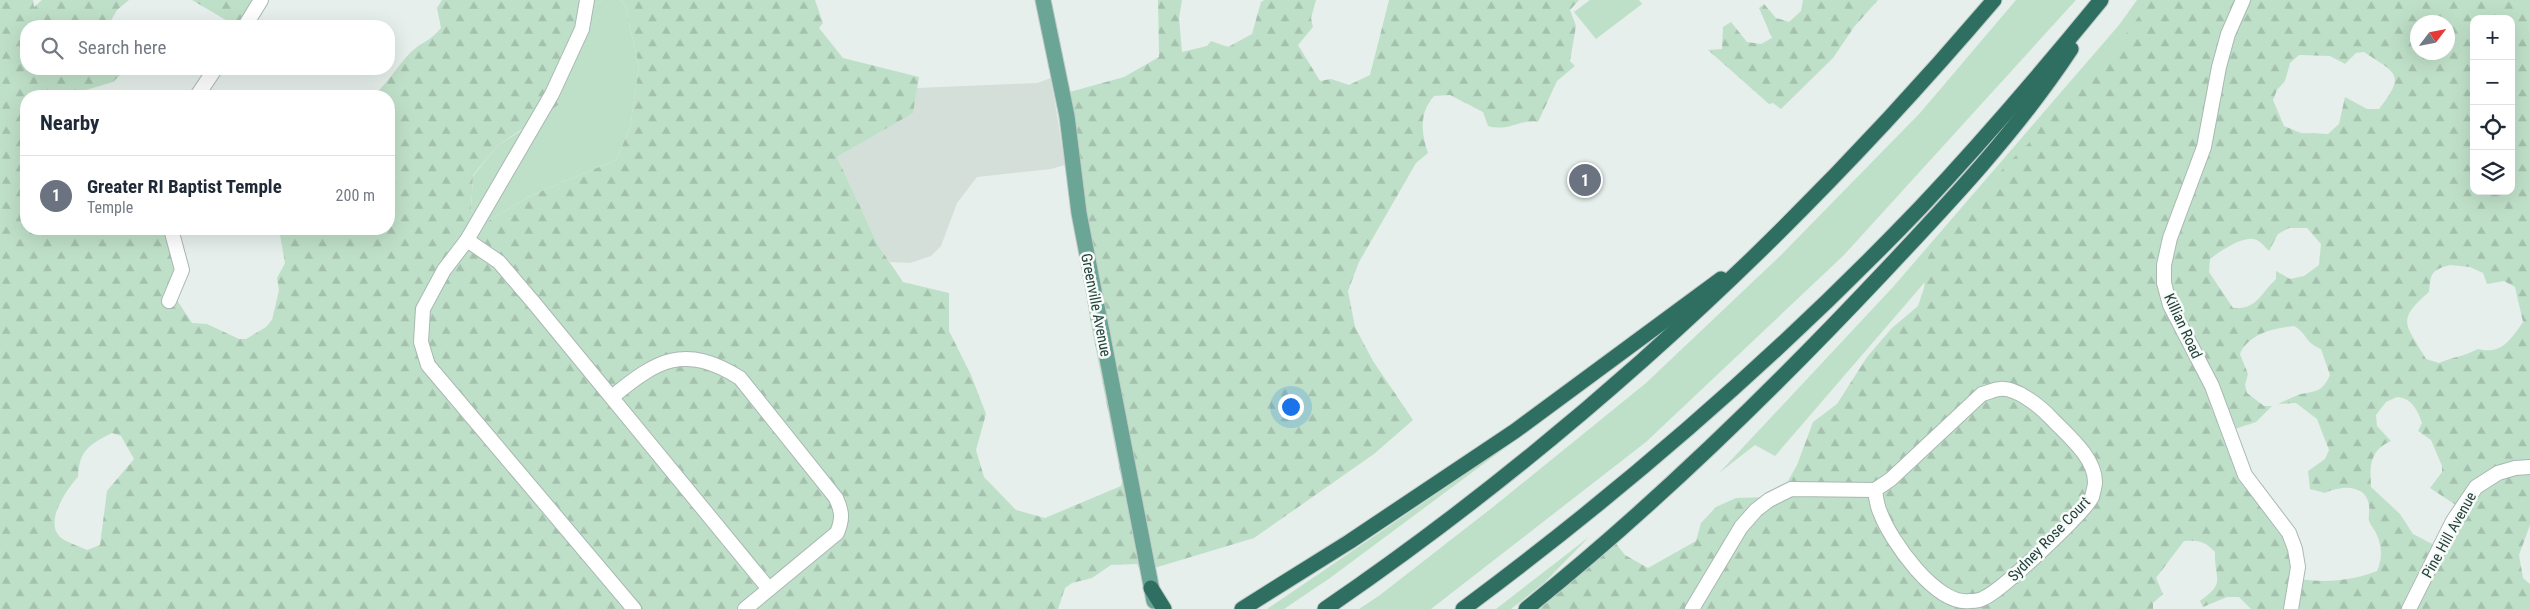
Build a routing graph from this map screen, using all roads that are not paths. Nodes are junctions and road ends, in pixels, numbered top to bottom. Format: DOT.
graph roads {
  1 [pos="261,0"];
  2 [pos="587,0"];
  3 [pos="1043,0"];
  4 [pos="1994,0"];
  5 [pos="2101,0"];
  6 [pos="2243,0"];
  7 [pos="249,20"];
  8 [pos="211,75"];
  9 [pos="201,90"];
  10 [pos="173,235"];
  11 [pos="468,240"];
  12 [pos="1756,257"];
  13 [pos="169,301"];
  14 [pos="612,397"];
  15 [pos="2530,467"];
  16 [pos="1875,490"];
  17 [pos="1326,557"];
  18 [pos="1151,588"];
  19 [pos="769,589"];
  20 [pos="634,609"];
  21 [pos="744,609"];
  22 [pos="1155,609"];
  23 [pos="1164,609"];
  24 [pos="1242,609"];
  25 [pos="1253,609"];
  26 [pos="1325,609"];
  27 [pos="1463,609"];
  28 [pos="1526,609"];
  29 [pos="1692,609"];
  30 [pos="2291,609"];
  31 [pos="2409,609"];
  1 -- 7 [label="street"];
  2 -- 11 [label="street"];
  3 -- 18 [label="main road, Greenville Avenue"];
  4 -- 12 [label="highway"];
  5 -- 27 [label="highway"];
  5 -- 28 [label="highway"];
  6 -- 30 [label="street, Killian Road"];
  8 -- 9 [label="street"];
  10 -- 13 [label="street"];
  11 -- 14 [label="street"];
  11 -- 20 [label="street"];
  12 -- 17 [label="highway"];
  12 -- 26 [label="highway"];
  14 -- 19 [label="street"];
  14 -- 19 [label="street"];
  15 -- 31 [label="street, Pine Hill Avenue"];
  16 -- 16 [label="street, Sydney Rose Court"];
  16 -- 29 [label="street"];
  17 -- 24 [label="highway"];
  17 -- 25 [label="highway"];
  18 -- 22 [label="main road, Greenville Avenue"];
  18 -- 23 [label="highway"];
  19 -- 21 [label="street"];
}
